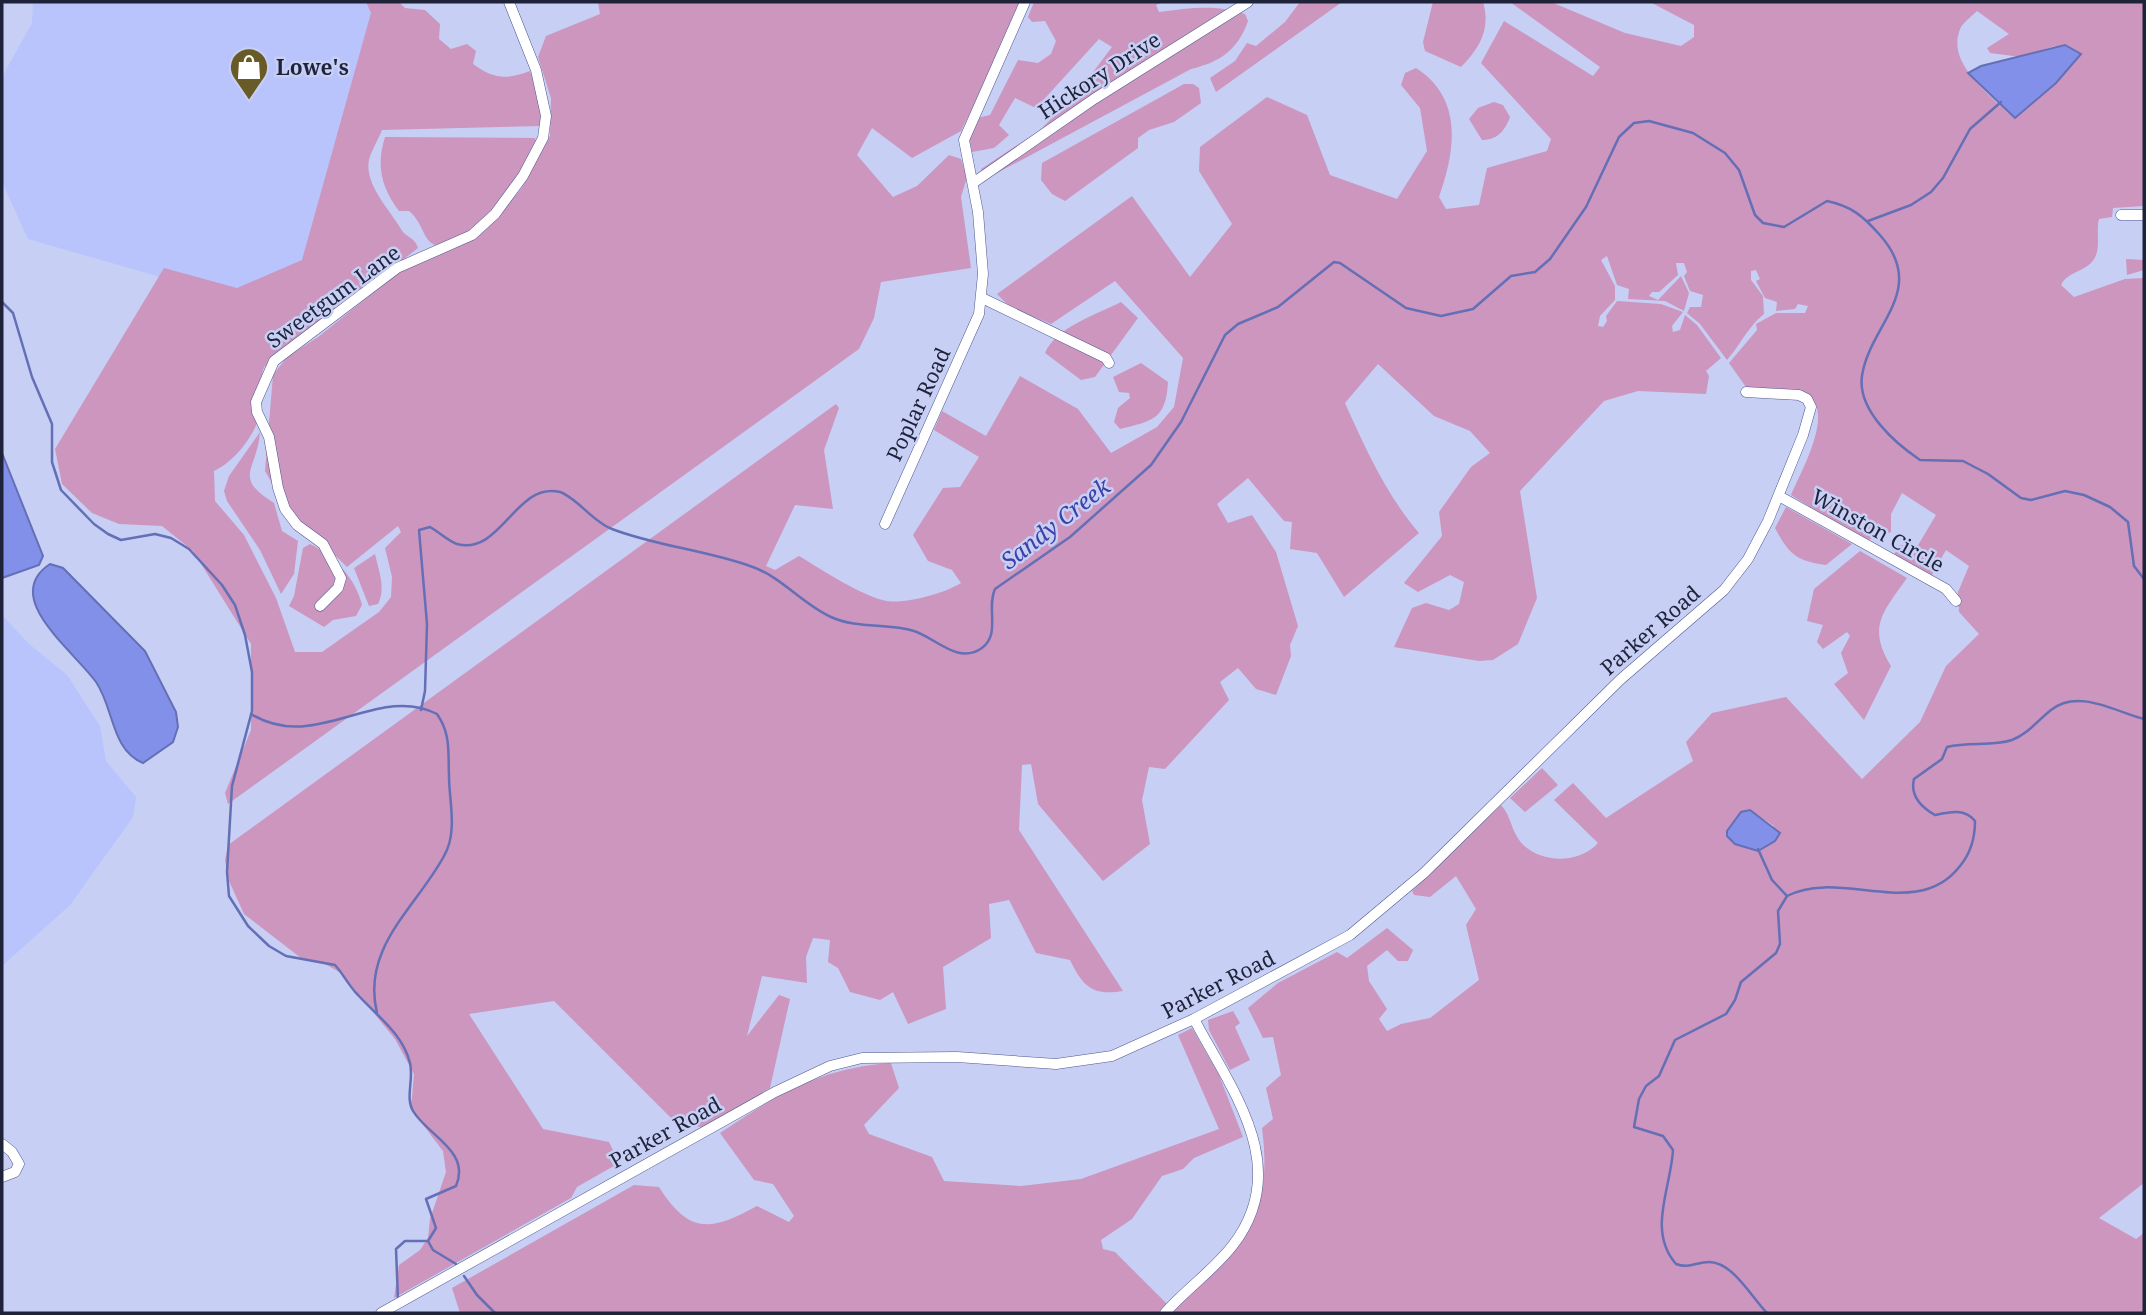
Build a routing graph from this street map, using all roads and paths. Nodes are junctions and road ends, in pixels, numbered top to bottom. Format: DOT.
graph roads {
  1 [pos="509,2"];
  2 [pos="1025,2"];
  3 [pos="1248,2"];
  4 [pos="972,183"];
  5 [pos="2121,215"];
  6 [pos="2144,215"];
  7 [pos="982,298"];
  8 [pos="1109,363"];
  9 [pos="1746,392"];
  10 [pos="1779,496"];
  11 [pos="884,524"];
  12 [pos="1956,601"];
  13 [pos="320,606"];
  14 [pos="1194,1019"];
  15 [pos="2,1144"];
  16 [pos="2,1177"];
  17 [pos="382,1313"];
  18 [pos="1165,1313"];
  1 -- 13 [label="street, Sweetgum Lane"];
  2 -- 4 [label="street"];
  3 -- 4 [label="street, Hickory Drive"];
  4 -- 7 [label="street"];
  5 -- 6 [label="street"];
  7 -- 8 [label="street"];
  7 -- 11 [label="street, Poplar Road"];
  9 -- 10 [label="street, Parker Road"];
  10 -- 12 [label="street, Winston Circle"];
  10 -- 14 [label="street, Parker Road"];
  14 -- 17 [label="street, Parker Road"];
  14 -- 18 [label="street"];
  15 -- 16 [label="street"];
}
